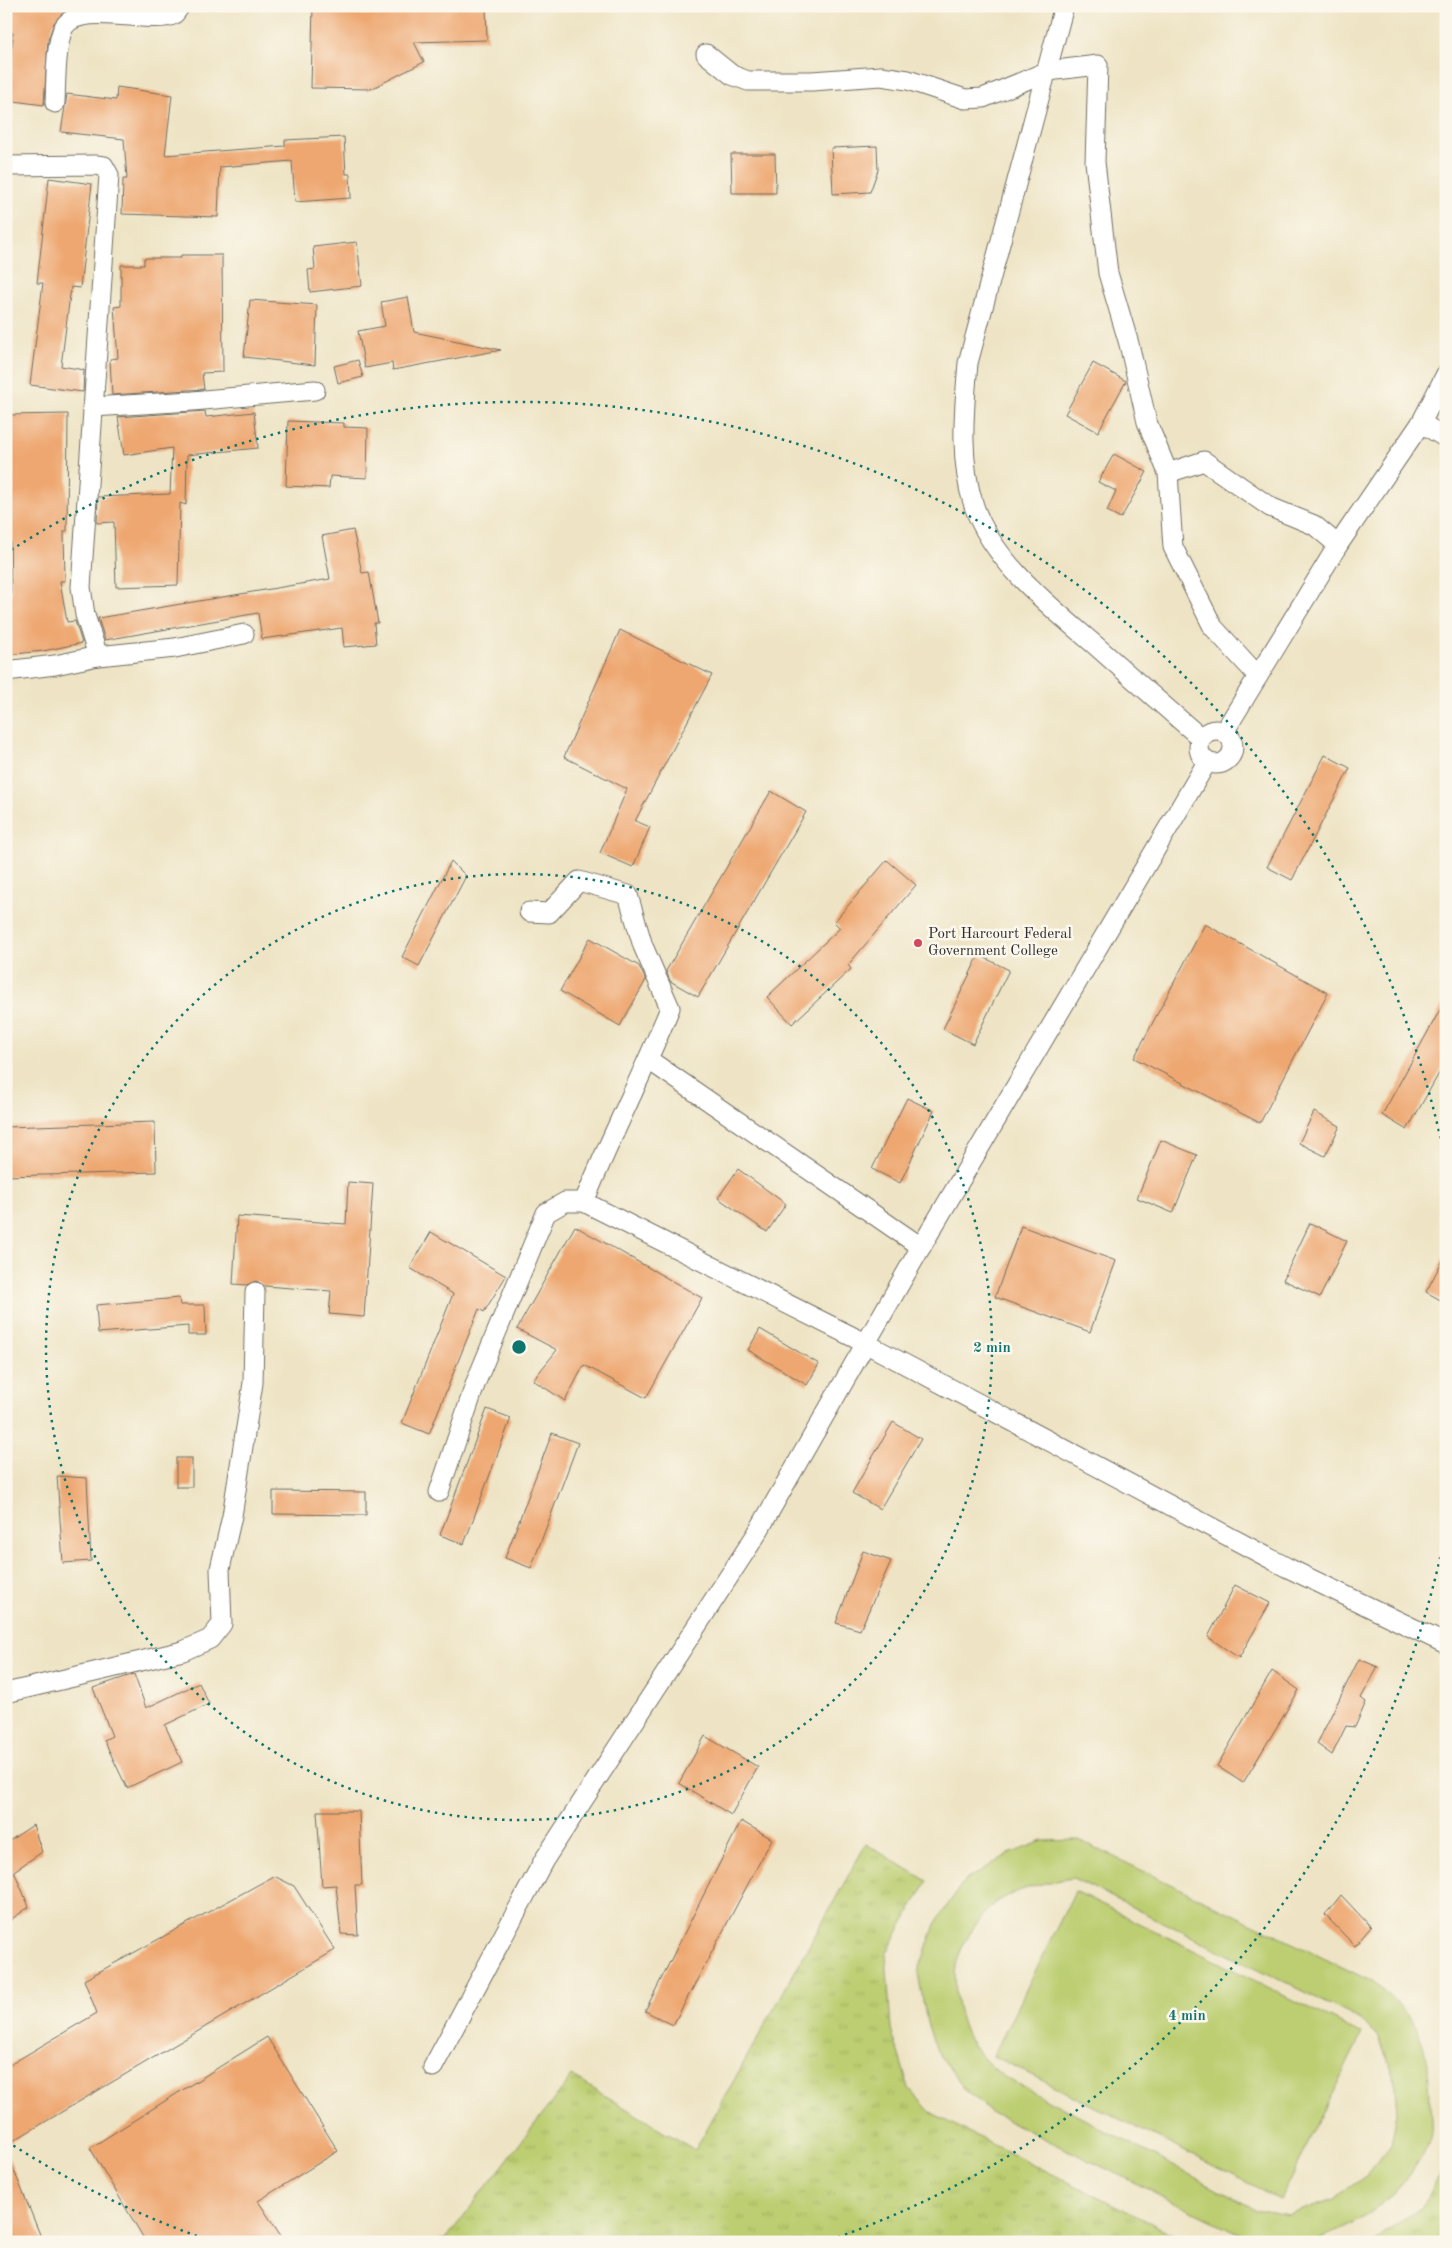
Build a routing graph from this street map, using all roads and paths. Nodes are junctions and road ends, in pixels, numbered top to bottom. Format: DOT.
graph roads {
  1 [pos="180,6"];
  2 [pos="1064,6"];
  3 [pos="706,54"];
  4 [pos="1048,71"];
  5 [pos="55,103"];
  6 [pos="6,166"];
  7 [pos="1446,374"];
  8 [pos="314,390"];
  9 [pos="92,407"];
  10 [pos="1421,423"];
  11 [pos="1446,438"];
  12 [pos="1168,473"];
  13 [pos="1338,545"];
  14 [pos="244,634"];
  15 [pos="98,656"];
  16 [pos="6,671"];
  17 [pos="1258,676"];
  18 [pos="1224,732"];
  19 [pos="1201,738"];
  20 [pos="1206,762"];
  21 [pos="529,912"];
  22 [pos="649,1060"];
  23 [pos="584,1202"];
  24 [pos="921,1247"];
  25 [pos="255,1292"];
  26 [pos="865,1343"];
  27 [pos="439,1492"];
  28 [pos="1446,1644"];
  29 [pos="6,1693"];
  30 [pos="433,2067"];
  1 -- 5 [label="street"];
  2 -- 4 [label="street"];
  3 -- 4 [label="street"];
  4 -- 12 [label="street"];
  4 -- 19 [label="street"];
  6 -- 9 [label="street"];
  7 -- 10 [label="street"];
  8 -- 9 [label="street"];
  9 -- 15 [label="street"];
  10 -- 11 [label="street"];
  10 -- 13 [label="street"];
  12 -- 13 [label="street"];
  12 -- 17 [label="street"];
  13 -- 17 [label="street"];
  14 -- 15 [label="street"];
  15 -- 16 [label="street"];
  17 -- 18 [label="street"];
  18 -- 19 [label="street"];
  18 -- 20 [label="street"];
  19 -- 20 [label="street"];
  20 -- 24 [label="street"];
  21 -- 22 [label="street"];
  22 -- 23 [label="street"];
  22 -- 24 [label="street"];
  23 -- 26 [label="street"];
  23 -- 27 [label="street"];
  24 -- 26 [label="street"];
  25 -- 29 [label="street"];
  26 -- 28 [label="street"];
  26 -- 30 [label="street"];
}
